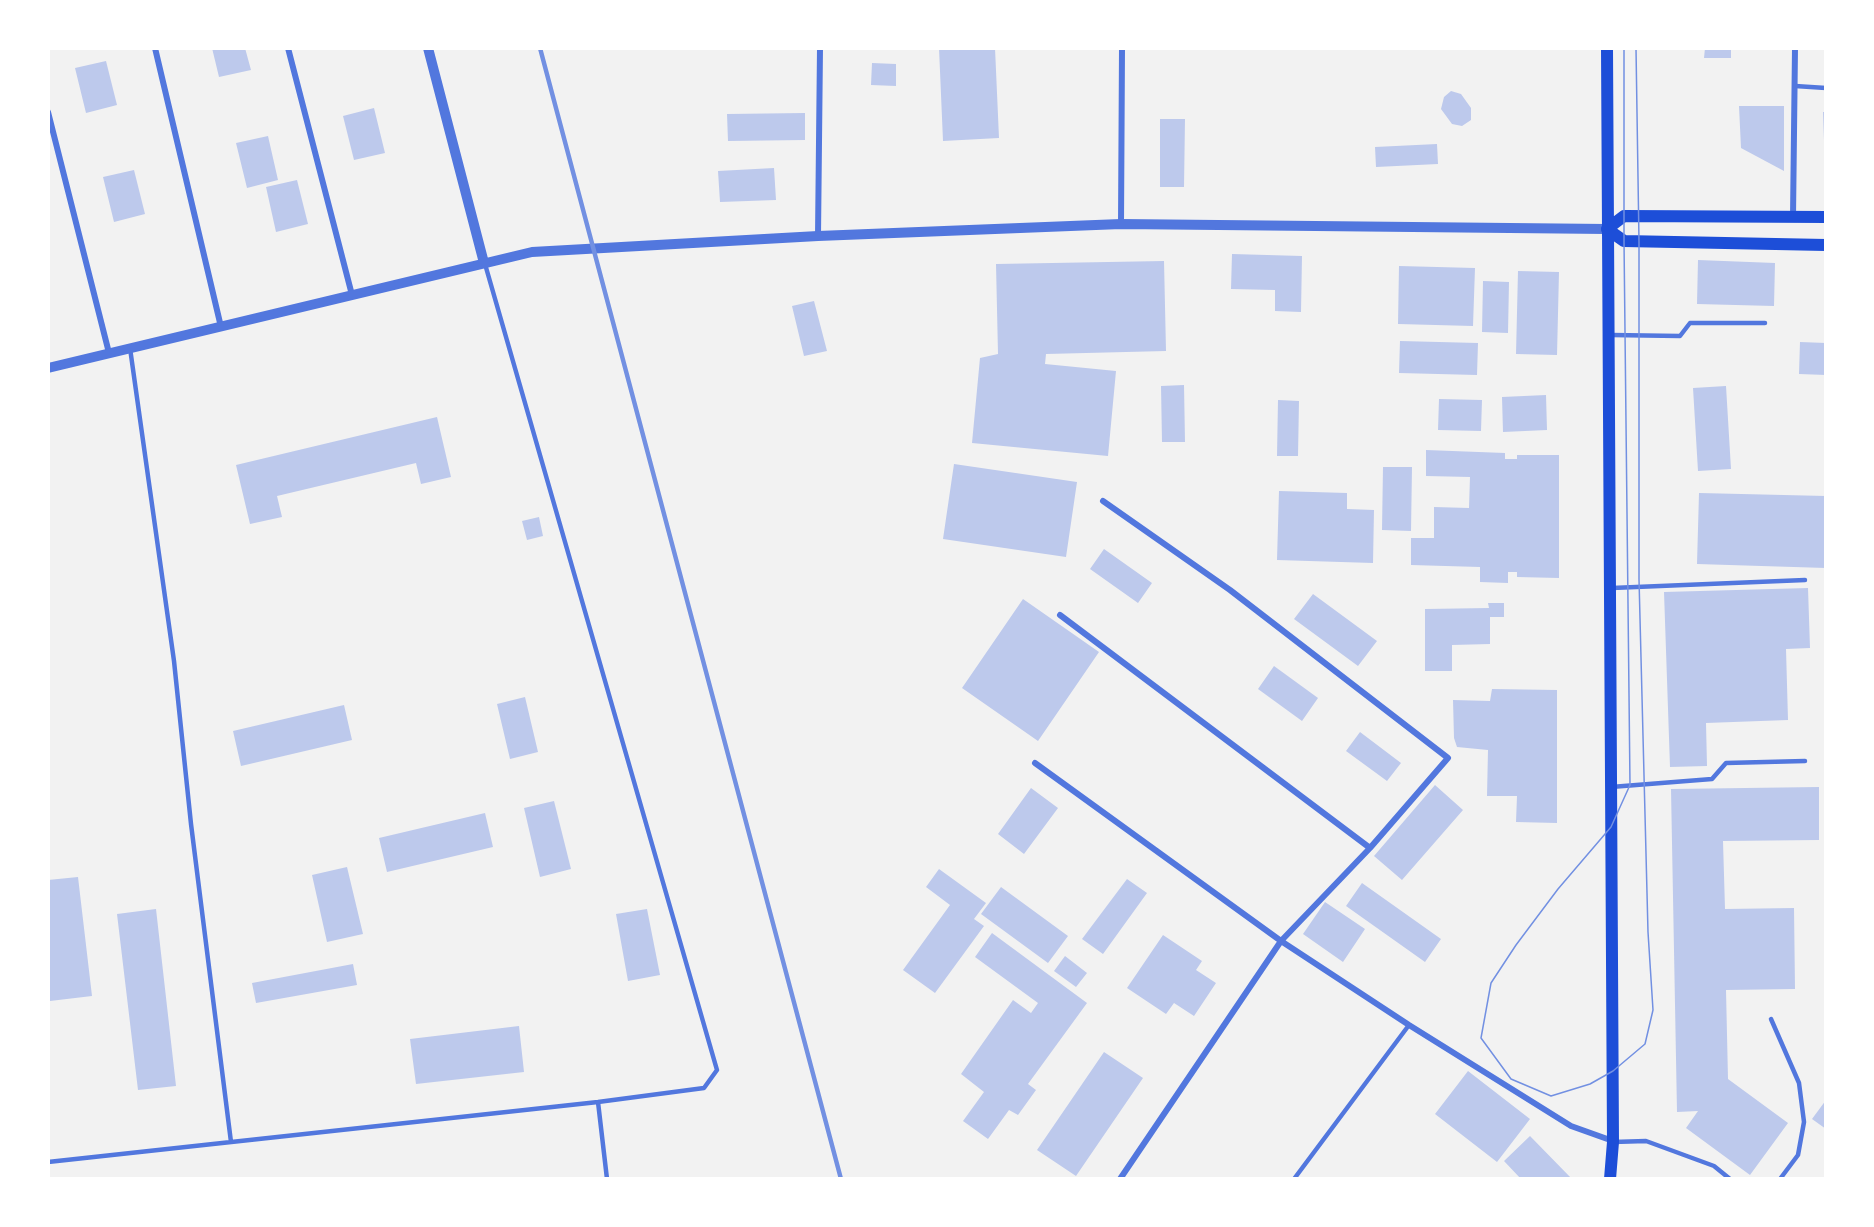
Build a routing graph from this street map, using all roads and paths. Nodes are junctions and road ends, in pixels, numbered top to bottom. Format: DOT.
graph roads {
  1 [pos="155,48"];
  2 [pos="288,48"];
  3 [pos="428,48"];
  4 [pos="819,48"];
  5 [pos="1122,48"];
  6 [pos="1607,48"];
  7 [pos="1794,48"];
  8 [pos="1795,86"];
  9 [pos="1826,88"];
  10 [pos="48,112"];
  11 [pos="1793,217"];
  12 [pos="1826,217"];
  13 [pos="1121,224"];
  14 [pos="1607,229"];
  15 [pos="818,236"];
  16 [pos="1826,245"];
  17 [pos="484,263"];
  18 [pos="352,295"];
  19 [pos="1765,323"];
  20 [pos="221,327"];
  21 [pos="1608,335"];
  22 [pos="130,348"];
  23 [pos="109,353"];
  24 [pos="48,368"];
  25 [pos="1103,501"];
  26 [pos="1805,580"];
  27 [pos="1610,588"];
  28 [pos="1060,615"];
  29 [pos="1805,760"];
  30 [pos="1035,763"];
  31 [pos="1611,787"];
  32 [pos="1370,848"];
  33 [pos="1281,941"];
  34 [pos="1771,1019"];
  35 [pos="1409,1025"];
  36 [pos="598,1102"];
  37 [pos="231,1142"];
  38 [pos="1613,1142"];
  39 [pos="48,1162"];
  40 [pos="607,1179"];
  41 [pos="1120,1179"];
  42 [pos="1294,1179"];
  43 [pos="1610,1179"];
  44 [pos="1730,1179"];
  45 [pos="1780,1179"];
  1 -- 20 [label="street"];
  2 -- 18 [label="street"];
  3 -- 17 [label="street"];
  4 -- 15 [label="street"];
  5 -- 13 [label="street"];
  6 -- 14 [label="main road"];
  7 -- 8 [label="street"];
  8 -- 9 [label="lane"];
  8 -- 11 [label="street"];
  10 -- 23 [label="street"];
  11 -- 12 [label="main road"];
  11 -- 14 [label="main road"];
  13 -- 14 [label="street"];
  13 -- 15 [label="street"];
  14 -- 16 [label="main road"];
  14 -- 21 [label="main road"];
  15 -- 17 [label="street"];
  17 -- 18 [label="street"];
  17 -- 36 [label="lane"];
  18 -- 20 [label="street"];
  19 -- 21 [label="lane"];
  20 -- 22 [label="street"];
  21 -- 27 [label="main road"];
  22 -- 23 [label="street"];
  22 -- 37 [label="lane"];
  23 -- 24 [label="street"];
  25 -- 32 [label="street"];
  26 -- 27 [label="lane"];
  27 -- 31 [label="main road"];
  28 -- 32 [label="street"];
  29 -- 31 [label="lane"];
  30 -- 33 [label="street"];
  31 -- 38 [label="main road"];
  32 -- 33 [label="street"];
  33 -- 35 [label="street"];
  33 -- 41 [label="street"];
  34 -- 45 [label="lane"];
  35 -- 38 [label="street"];
  35 -- 42 [label="lane"];
  36 -- 37 [label="lane"];
  36 -- 40 [label="lane"];
  37 -- 39 [label="lane"];
  38 -- 43 [label="main road"];
  38 -- 44 [label="lane"];
}
